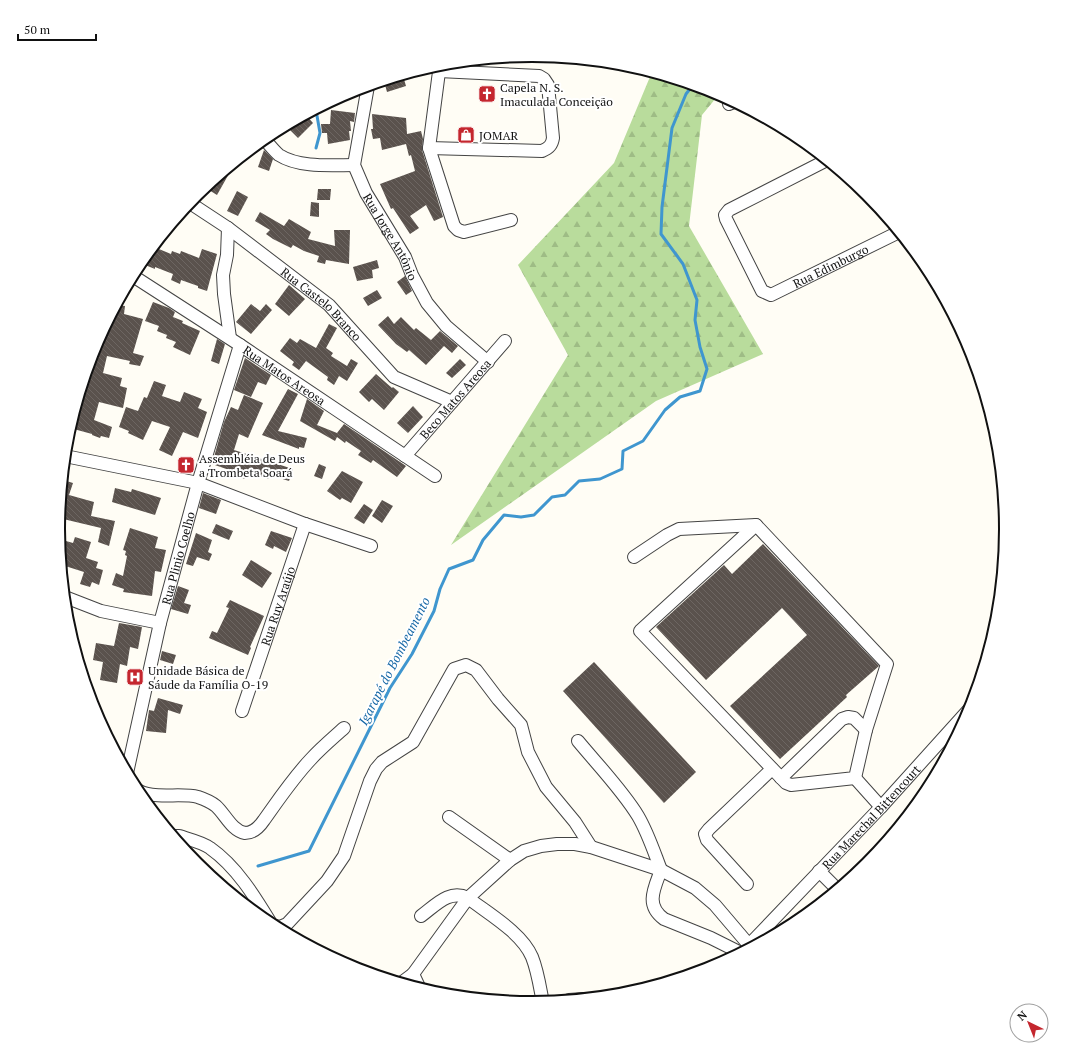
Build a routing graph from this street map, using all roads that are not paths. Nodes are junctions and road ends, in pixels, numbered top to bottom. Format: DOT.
graph roads {
  1 [pos="453,69"];
  2 [pos="439,72"];
  3 [pos="367,93"];
  4 [pos="269,144"];
  5 [pos="428,148"];
  6 [pos="822,163"];
  7 [pos="354,165"];
  8 [pos="195,206"];
  9 [pos="511,220"];
  10 [pos="228,228"];
  11 [pos="894,234"];
  12 [pos="138,279"];
  13 [pos="230,338"];
  14 [pos="505,341"];
  15 [pos="240,345"];
  16 [pos="488,362"];
  17 [pos="452,402"];
  18 [pos="405,456"];
  19 [pos="71,457"];
  20 [pos="435,476"];
  21 [pos="198,483"];
  22 [pos="305,524"];
  23 [pos="756,525"];
  24 [pos="371,546"];
  25 [pos="634,557"];
  26 [pos="70,599"];
  27 [pos="160,623"];
  28 [pos="242,711"];
  29 [pos="958,721"];
  30 [pos="344,728"];
  31 [pos="866,730"];
  32 [pos="578,741"];
  33 [pos="129,764"];
  34 [pos="772,769"];
  35 [pos="781,778"];
  36 [pos="855,778"];
  37 [pos="147,793"];
  38 [pos="881,806"];
  39 [pos="449,817"];
  40 [pos="180,836"];
  41 [pos="591,847"];
  42 [pos="510,860"];
  43 [pos="661,870"];
  44 [pos="819,871"];
  45 [pos="747,884"];
  46 [pos="834,886"];
  47 [pos="468,898"];
  48 [pos="263,911"];
  49 [pos="421,916"];
  50 [pos="284,925"];
  51 [pos="753,941"];
  52 [pos="744,946"];
  53 [pos="742,948"];
  54 [pos="413,974"];
  55 [pos="406,979"];
  56 [pos="417,982"];
  57 [pos="542,997"];
  1 -- 5 [label="street"];
  2 -- 5 [label="street"];
  3 -- 7 [label="street"];
  4 -- 7 [label="street"];
  5 -- 9 [label="street"];
  6 -- 11 [label="street, Rua Edimburgo"];
  7 -- 16 [label="street, Rua Jorge Antônio"];
  8 -- 10 [label="street, Rua Castelo Branco"];
  10 -- 13 [label="street"];
  10 -- 17 [label="street, Rua Castelo Branco"];
  12 -- 13 [label="street, Rua Matos Areosa"];
  13 -- 15 [label="street, Rua Matos Areosa"];
  14 -- 16 [label="street, Beco Matos Areosa"];
  15 -- 18 [label="street, Rua Matos Areosa"];
  15 -- 21 [label="street, Rua Plinio Coelho"];
  16 -- 17 [label="street, Beco Matos Areosa"];
  17 -- 18 [label="street, Beco Matos Areosa"];
  18 -- 20 [label="street, Rua Matos Areosa"];
  19 -- 21 [label="street"];
  21 -- 22 [label="street"];
  21 -- 27 [label="street, Rua Plinio Coelho"];
  22 -- 24 [label="street"];
  22 -- 28 [label="street, Rua Ruy Araújo"];
  23 -- 25 [label="street"];
  23 -- 31 [label="street"];
  23 -- 34 [label="street"];
  26 -- 27 [label="street"];
  27 -- 33 [label="street, Rua Plinio Coelho"];
  29 -- 38 [label="street, Rua Marechal Bittencourt"];
  30 -- 37 [label="street"];
  31 -- 35 [label="street"];
  31 -- 36 [label="street"];
  32 -- 43 [label="street"];
  34 -- 35 [label="street"];
  34 -- 45 [label="street"];
  35 -- 36 [label="street"];
  36 -- 38 [label="street"];
  38 -- 44 [label="street, Rua Marechal Bittencourt"];
  39 -- 42 [label="street"];
  40 -- 48 [label="street"];
  41 -- 42 [label="street"];
  41 -- 43 [label="street"];
  41 -- 50 [label="street"];
  42 -- 47 [label="street"];
  43 -- 52 [label="street"];
  43 -- 53 [label="street"];
  44 -- 46 [label="street"];
  44 -- 51 [label="street, Rua Marechal Bittencourt"];
  47 -- 49 [label="street"];
  47 -- 54 [label="street"];
  47 -- 57 [label="street"];
  54 -- 55 [label="street"];
  54 -- 56 [label="street"];
}
